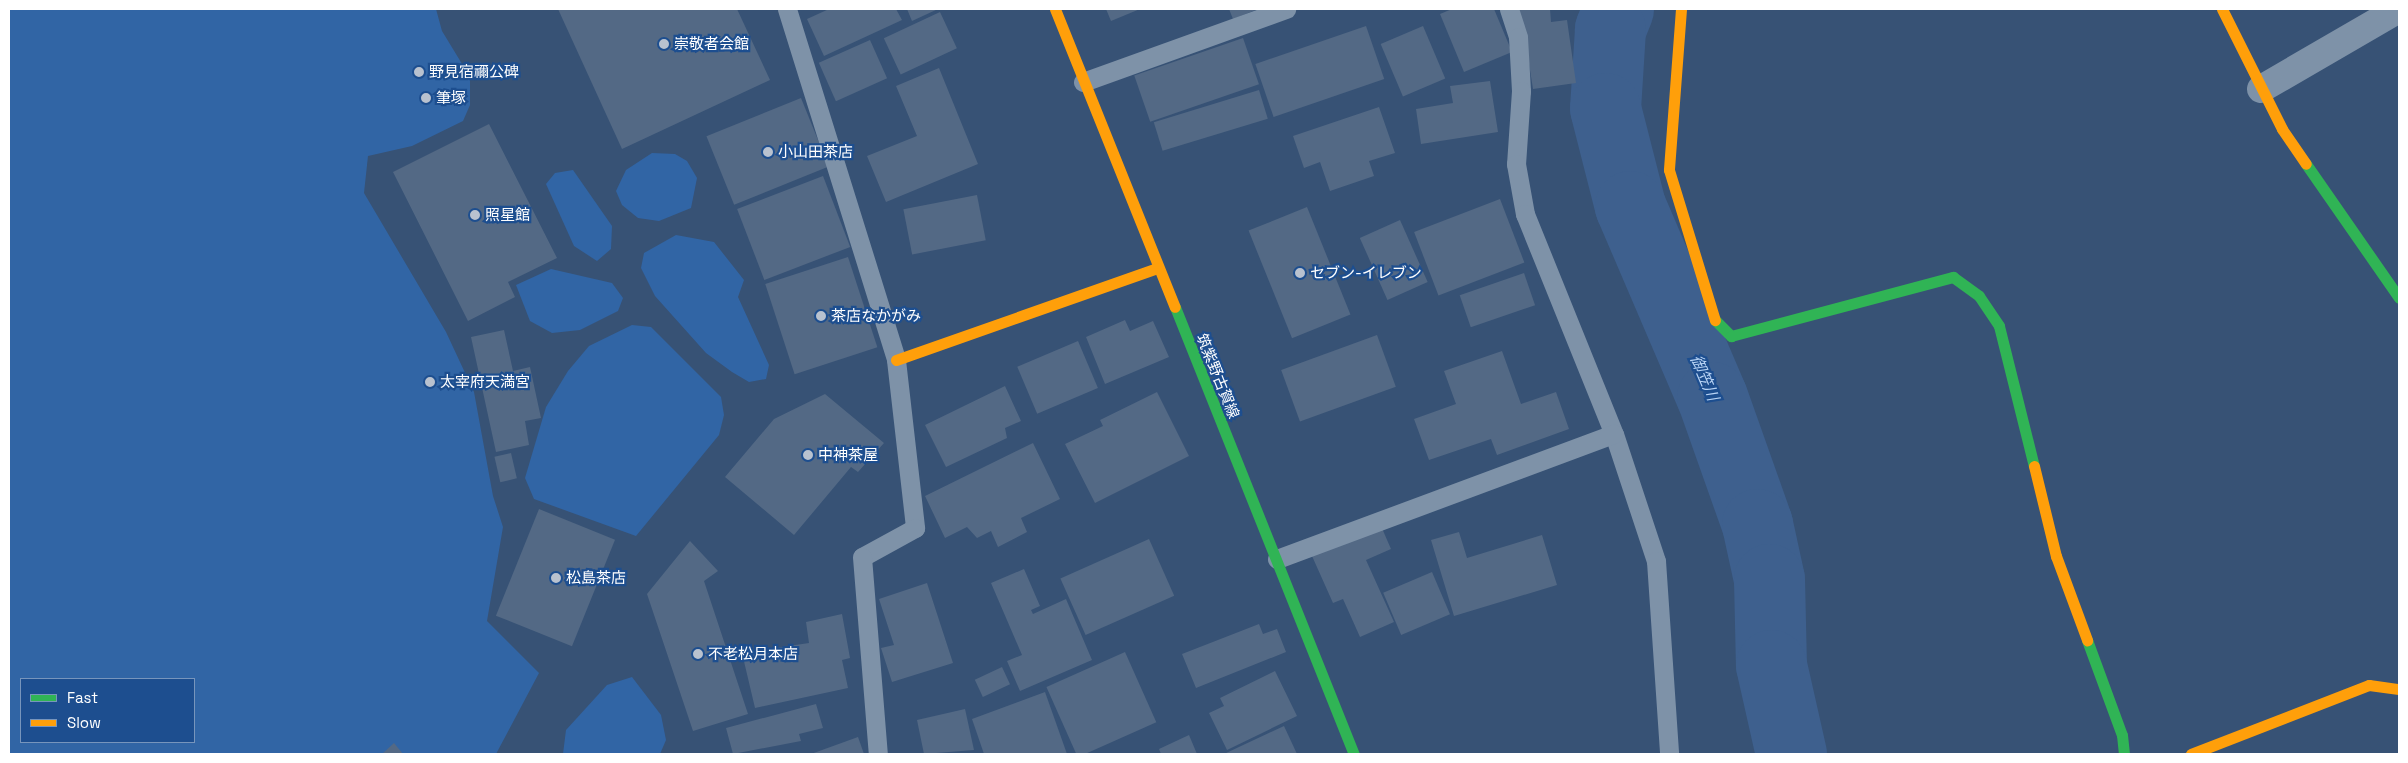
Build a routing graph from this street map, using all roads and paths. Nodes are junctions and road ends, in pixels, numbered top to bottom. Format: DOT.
graph roads {
  1 [pos="788,9"];
  2 [pos="1055,9"];
  3 [pos="1286,9"];
  4 [pos="1509,9"];
  5 [pos="1681,9"];
  6 [pos="2222,9"];
  7 [pos="2399,9"];
  8 [pos="1083,82"];
  9 [pos="2262,89"];
  10 [pos="1158,268"];
  11 [pos="2397,290"];
  12 [pos="896,360"];
  13 [pos="1614,434"];
  14 [pos="1277,559"];
  15 [pos="2399,689"];
  16 [pos="878,754"];
  17 [pos="1354,754"];
  18 [pos="1669,754"];
  19 [pos="2124,754"];
  20 [pos="2191,754"];
  1 -- 12 [label="lane"];
  2 -- 8 [label="street, 筑紫野古賀線"];
  3 -- 8 [label="lane"];
  4 -- 13 [label="lane"];
  5 -- 19 [label="street"];
  6 -- 9 [label="street"];
  7 -- 9 [label="street"];
  8 -- 10 [label="street, 筑紫野古賀線"];
  9 -- 11 [label="street"];
  10 -- 12 [label="street"];
  10 -- 14 [label="street, 筑紫野古賀線"];
  12 -- 16 [label="lane"];
  13 -- 14 [label="lane"];
  13 -- 18 [label="lane"];
  14 -- 17 [label="street, 筑紫野古賀線"];
  15 -- 20 [label="street"];
}
